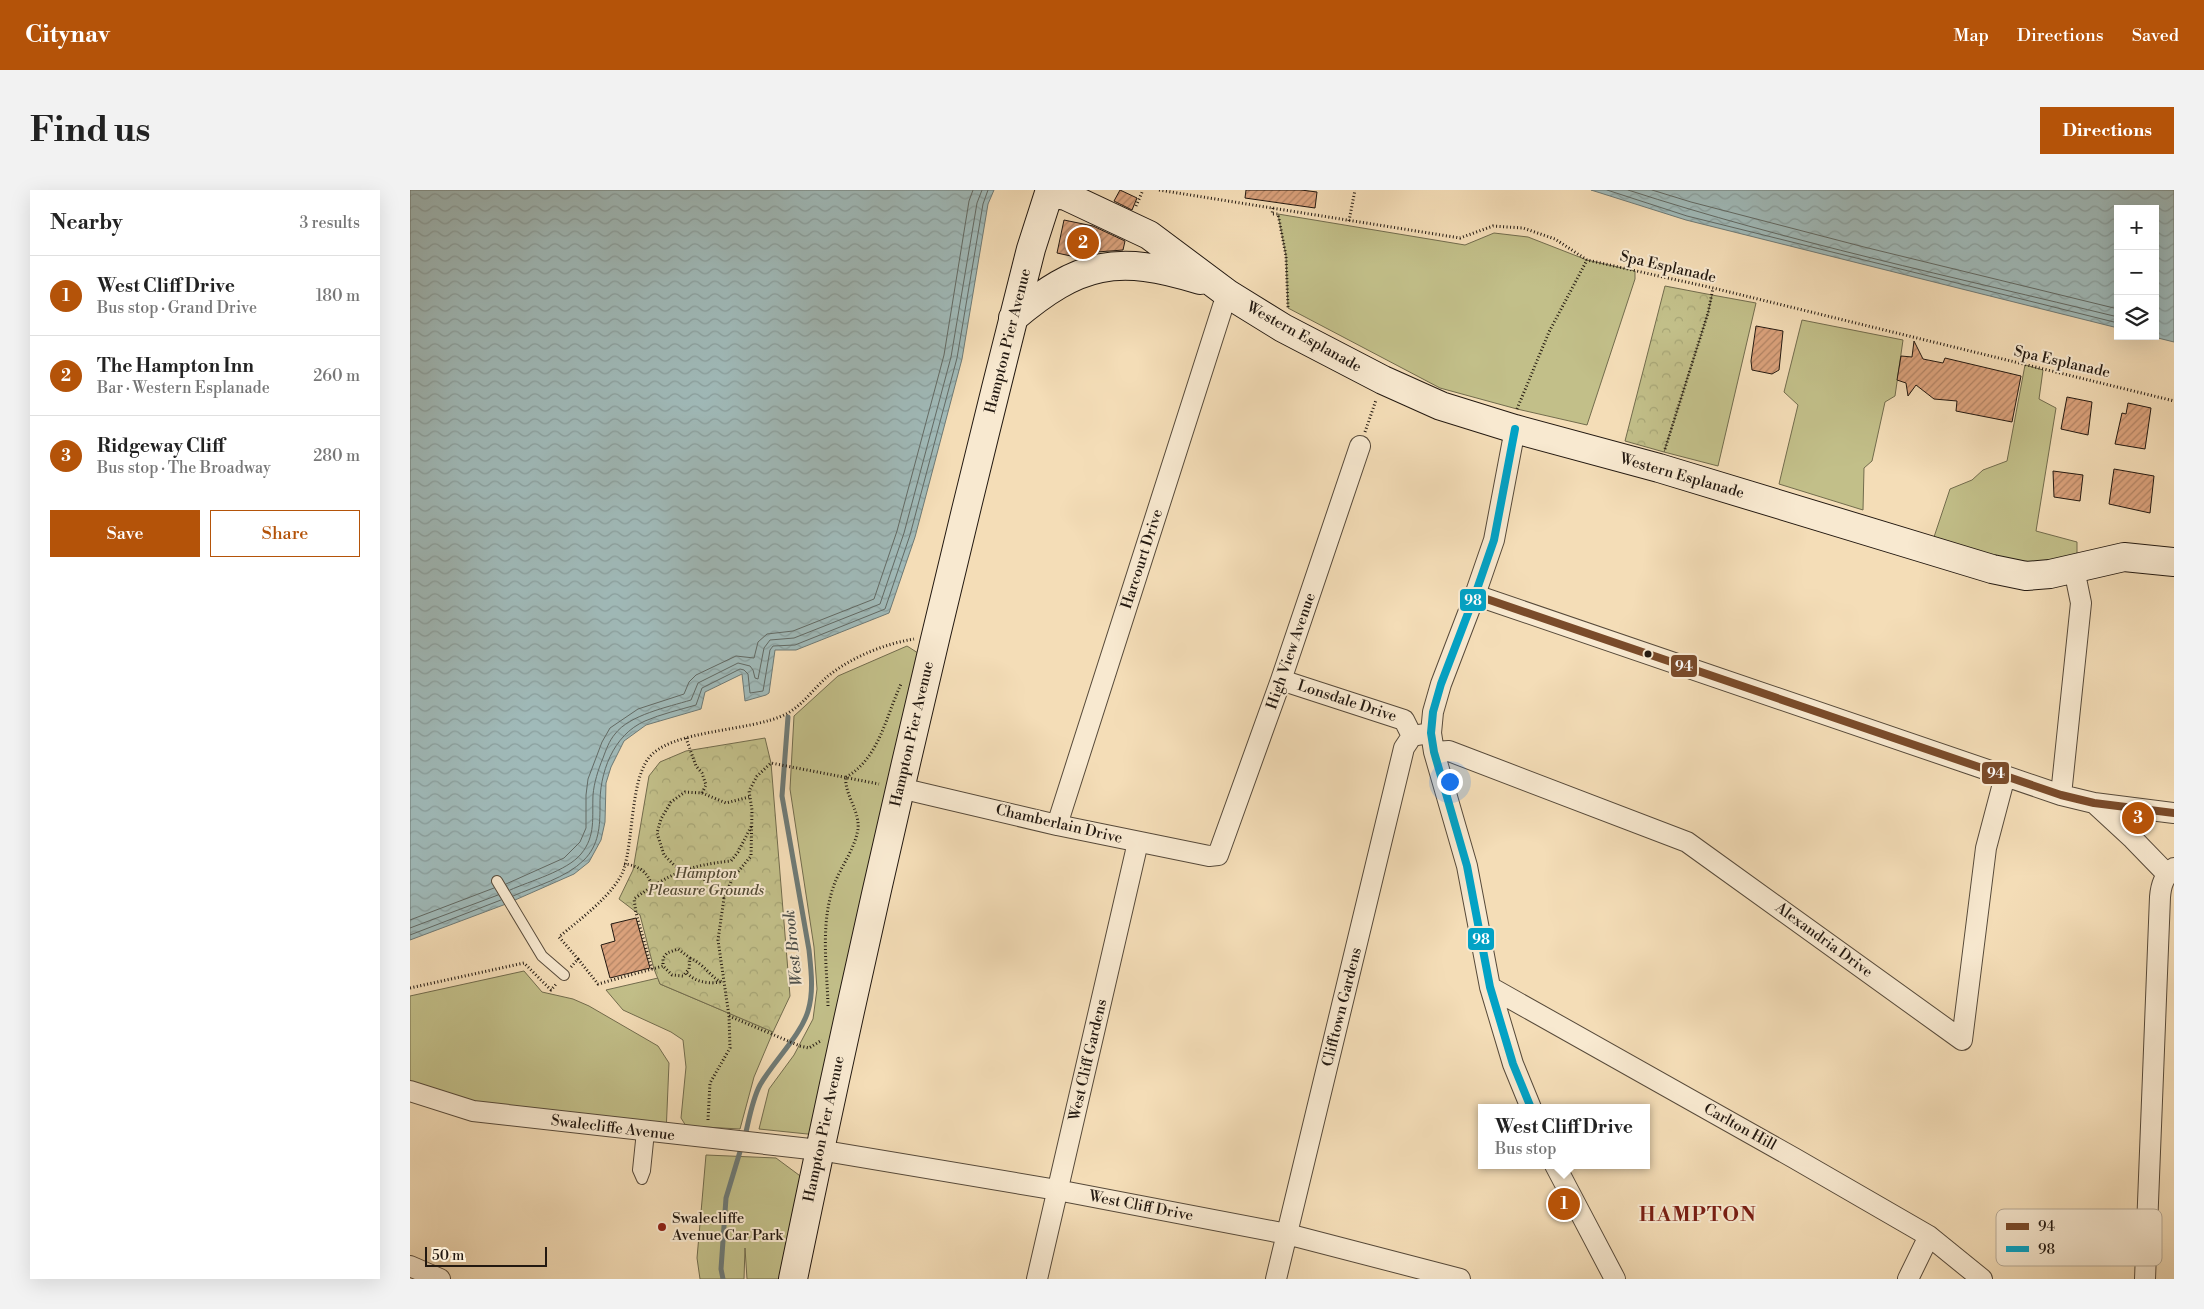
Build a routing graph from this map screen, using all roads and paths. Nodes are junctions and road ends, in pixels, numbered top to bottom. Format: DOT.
graph roads {
  1 [pos="1158,190"];
  2 [pos="1355,190"];
  3 [pos="1049,194"];
  4 [pos="1273,208"];
  5 [pos="1350,221"];
  6 [pos="1149,235"];
  7 [pos="1031,249"];
  8 [pos="1587,260"];
  9 [pos="1140,266"];
  10 [pos="1713,288"];
  11 [pos="1051,290"];
  12 [pos="1222,290"];
  13 [pos="1013,318"];
  14 [pos="1283,328"];
  15 [pos="1383,380"];
  16 [pos="2174,401"];
  17 [pos="1515,429"];
  18 [pos="1360,446"];
  19 [pos="1659,468"];
  20 [pos="2174,562"];
  21 [pos="2074,569"];
  22 [pos="1475,595"];
  23 [pos="912,644"];
  24 [pos="904,679"];
  25 [pos="1281,680"];
  26 [pos="686,738"];
  27 [pos="1426,740"];
  28 [pos="2005,776"];
  29 [pos="846,777"];
  30 [pos="900,788"];
  31 [pos="702,793"];
  32 [pos="2061,795"];
  33 [pos="749,797"];
  34 [pos="2094,803"];
  35 [pos="2174,813"];
  36 [pos="752,824"];
  37 [pos="1057,825"];
  38 [pos="1138,842"];
  39 [pos="1218,855"];
  40 [pos="624,864"];
  41 [pos="2170,870"];
  42 [pos="680,871"];
  43 [pos="496,881"];
  44 [pos="652,886"];
  45 [pos="724,898"];
  46 [pos="690,958"];
  47 [pos="578,959"];
  48 [pos="663,966"];
  49 [pos="652,969"];
  50 [pos="687,973"];
  51 [pos="564,975"];
  52 [pos="721,982"];
  53 [pos="1490,987"];
  54 [pos="410,988"];
  55 [pos="828,1014"];
  56 [pos="729,1016"];
  57 [pos="824,1039"];
  58 [pos="410,1091"];
  59 [pos="1529,1104"];
  60 [pos="715,1139"];
  61 [pos="819,1150"];
  62 [pos="1557,1169"];
  63 [pos="1057,1190"];
  64 [pos="2147,1209"];
  65 [pos="1287,1234"];
  66 [pos="1929,1236"];
  67 [pos="410,1266"];
  68 [pos="2145,1266"];
  69 [pos="440,1279"];
  70 [pos="793,1279"];
  71 [pos="1038,1279"];
  72 [pos="1276,1279"];
  73 [pos="1460,1279"];
  74 [pos="1616,1279"];
  75 [pos="1908,1279"];
  76 [pos="1982,1279"];
  77 [pos="2144,1279"];
  1 -- 4 [label="path, Spa Esplanade"];
  2 -- 5 [label="path"];
  3 -- 6 [label="street, Western Esplanade"];
  3 -- 7 [label="street, Hampton Pier Avenue"];
  4 -- 5 [label="path, Spa Esplanade"];
  4 -- 14 [label="path"];
  5 -- 8 [label="path, Spa Esplanade"];
  6 -- 9 [label="street"];
  6 -- 12 [label="street, Western Esplanade"];
  7 -- 11 [label="street"];
  7 -- 13 [label="street, Hampton Pier Avenue"];
  8 -- 10 [label="path, Spa Esplanade"];
  8 -- 17 [label="path"];
  9 -- 11 [label="street, Western Esplanade"];
  9 -- 12 [label="street, Western Esplanade"];
  10 -- 16 [label="path, Spa Esplanade"];
  10 -- 19 [label="path"];
  11 -- 13 [label="street, Western Esplanade"];
  12 -- 14 [label="street, Western Esplanade"];
  12 -- 37 [label="street, Harcourt Drive"];
  13 -- 30 [label="street, Hampton Pier Avenue"];
  14 -- 15 [label="street, Western Esplanade"];
  15 -- 17 [label="street, Western Esplanade"];
  15 -- 18 [label="path"];
  17 -- 19 [label="street, Western Esplanade"];
  17 -- 22 [label="street"];
  18 -- 25 [label="street, High View Avenue"];
  19 -- 21 [label="street, Western Esplanade"];
  20 -- 21 [label="street, Western Esplanade"];
  21 -- 32 [label="street"];
  22 -- 27 [label="street"];
  22 -- 28 [label="street"];
  23 -- 26 [label="path"];
  24 -- 29 [label="path"];
  25 -- 27 [label="street, Lonsdale Drive"];
  25 -- 39 [label="street, High View Avenue"];
  26 -- 31 [label="path"];
  26 -- 40 [label="path"];
  27 -- 28 [label="street, Alexandria Drive"];
  27 -- 53 [label="street"];
  27 -- 65 [label="street, Clifftown Gardens"];
  28 -- 32 [label="street"];
  29 -- 30 [label="path"];
  29 -- 33 [label="path"];
  29 -- 55 [label="path"];
  30 -- 37 [label="street, Chamberlain Drive"];
  30 -- 61 [label="street, Hampton Pier Avenue"];
  31 -- 33 [label="path"];
  31 -- 42 [label="path"];
  32 -- 34 [label="street"];
  33 -- 36 [label="path"];
  34 -- 35 [label="street"];
  34 -- 41 [label="street"];
  36 -- 42 [label="path"];
  36 -- 45 [label="path"];
  37 -- 38 [label="street, Chamberlain Drive"];
  38 -- 39 [label="street, Chamberlain Drive"];
  38 -- 63 [label="street, West Cliff Gardens"];
  40 -- 44 [label="path"];
  40 -- 47 [label="path"];
  41 -- 64 [label="street"];
  42 -- 44 [label="path"];
  42 -- 45 [label="path"];
  43 -- 51 [label="lane"];
  44 -- 49 [label="path"];
  45 -- 52 [label="path"];
  46 -- 48 [label="path"];
  46 -- 50 [label="path"];
  46 -- 52 [label="path"];
  47 -- 49 [label="path"];
  47 -- 51 [label="path"];
  48 -- 49 [label="path"];
  48 -- 50 [label="path"];
  50 -- 52 [label="path"];
  51 -- 54 [label="path"];
  52 -- 56 [label="path"];
  53 -- 59 [label="street"];
  53 -- 66 [label="street, Carlton Hill"];
  56 -- 57 [label="path"];
  56 -- 60 [label="path"];
  58 -- 60 [label="street, Swalecliffe Avenue"];
  60 -- 61 [label="street, Swalecliffe Avenue"];
  61 -- 63 [label="street, West Cliff Drive"];
  61 -- 70 [label="street, Hampton Pier Avenue"];
  62 -- 74 [label="street"];
  63 -- 65 [label="street, West Cliff Drive"];
  63 -- 71 [label="street, West Cliff Gardens"];
  65 -- 72 [label="street, Clifftown Gardens"];
  65 -- 73 [label="street, West Cliff Drive"];
  66 -- 75 [label="street"];
  66 -- 76 [label="street, Carlton Hill"];
  67 -- 69 [label="street"];
  68 -- 77 [label="street"];
}
